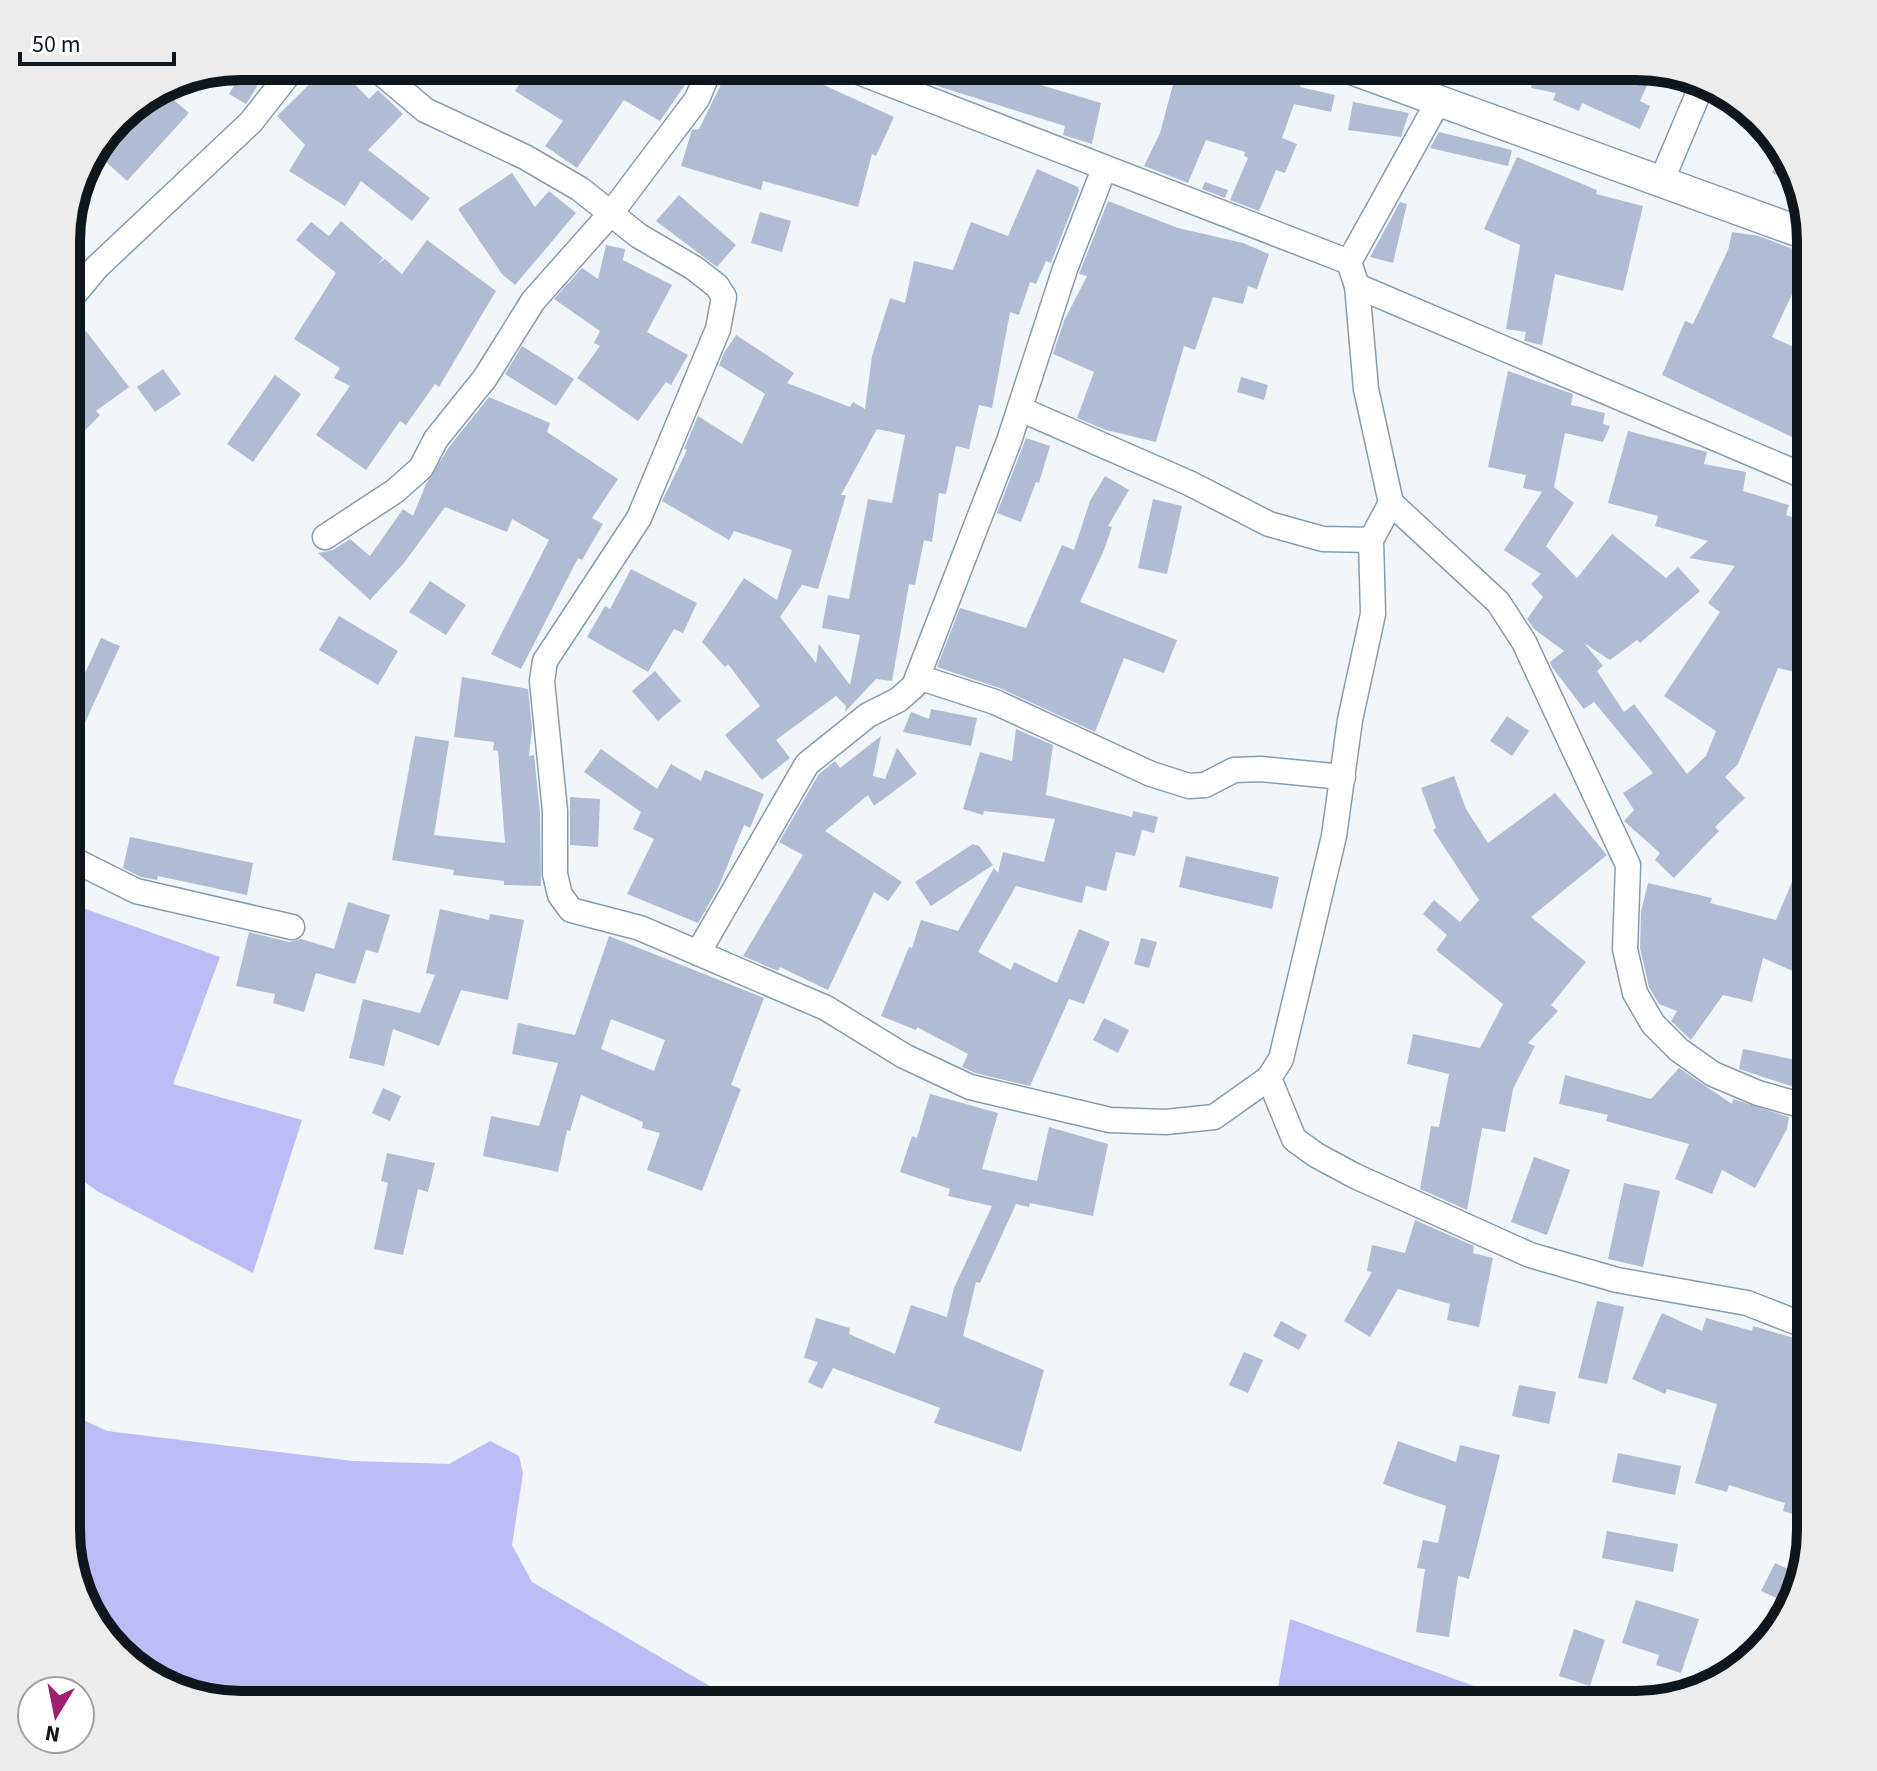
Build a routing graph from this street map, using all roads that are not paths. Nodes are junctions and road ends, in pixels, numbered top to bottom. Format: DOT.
graph roads {
  1 [pos="284,80"];
  2 [pos="390,80"];
  3 [pos="705,80"];
  4 [pos="878,80"];
  5 [pos="1383,80"];
  6 [pos="1699,92"];
  7 [pos="1439,100"];
  8 [pos="1104,169"];
  9 [pos="1661,182"];
  10 [pos="612,212"];
  11 [pos="1797,231"];
  12 [pos="1349,262"];
  13 [pos="1357,286"];
  14 [pos="80,287"];
  15 [pos="1020,409"];
  16 [pos="1797,473"];
  17 [pos="1391,503"];
  18 [pos="325,537"];
  19 [pos="1371,540"];
  20 [pos="918,677"];
  21 [pos="1343,777"];
  22 [pos="80,863"];
  23 [pos="292,927"];
  24 [pos="698,953"];
  25 [pos="1269,1078"];
  26 [pos="1797,1104"];
  27 [pos="1797,1323"];
  1 -- 14 [label="street"];
  2 -- 10 [label="street"];
  3 -- 10 [label="street"];
  4 -- 8 [label="street"];
  5 -- 7 [label="street"];
  6 -- 9 [label="street"];
  7 -- 9 [label="street"];
  7 -- 12 [label="street"];
  8 -- 12 [label="street"];
  8 -- 15 [label="street"];
  9 -- 11 [label="street"];
  10 -- 18 [label="street"];
  10 -- 24 [label="street"];
  12 -- 13 [label="street"];
  13 -- 16 [label="street"];
  13 -- 17 [label="street"];
  15 -- 19 [label="street"];
  15 -- 20 [label="street"];
  17 -- 19 [label="street"];
  17 -- 26 [label="street"];
  19 -- 21 [label="street"];
  20 -- 21 [label="street"];
  20 -- 24 [label="street"];
  21 -- 25 [label="street"];
  22 -- 23 [label="street"];
  24 -- 25 [label="street"];
  25 -- 27 [label="street"];
}
